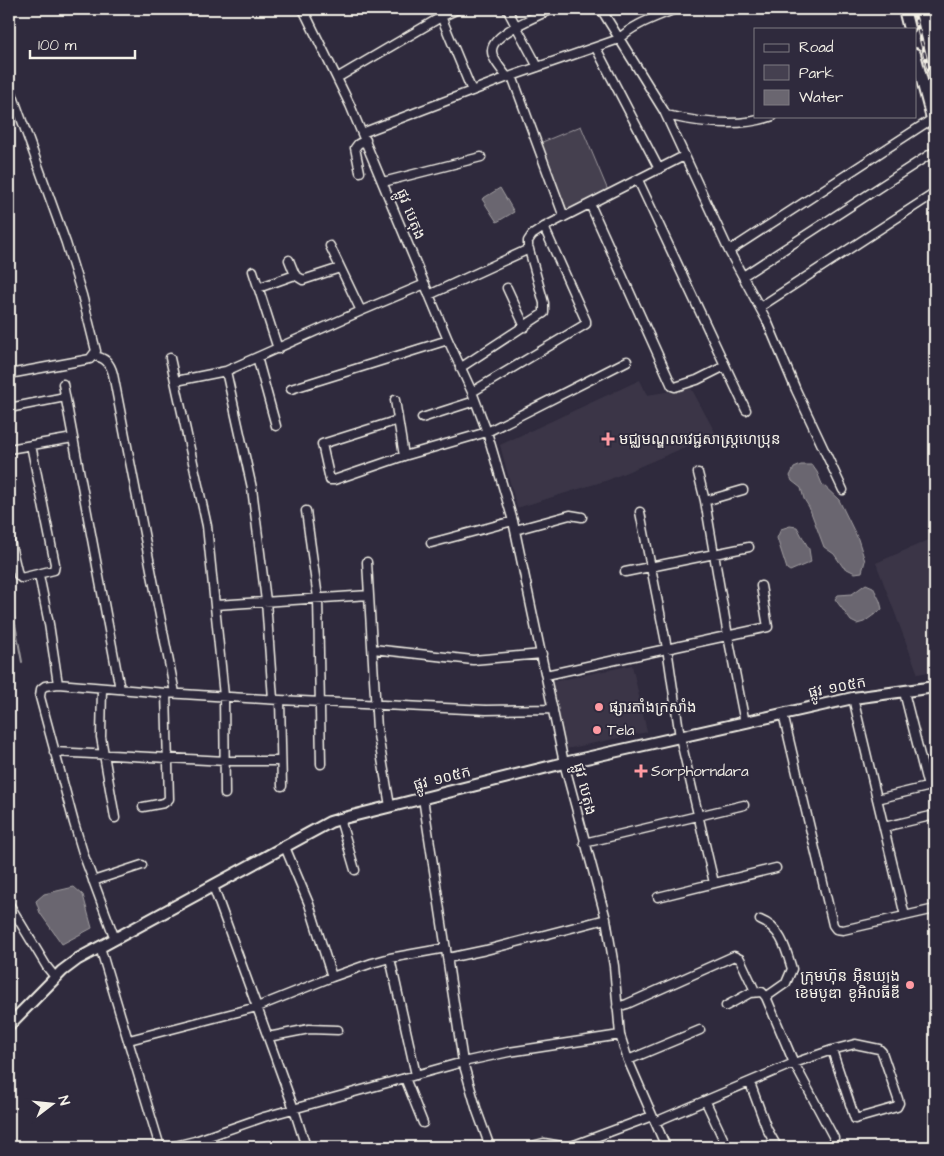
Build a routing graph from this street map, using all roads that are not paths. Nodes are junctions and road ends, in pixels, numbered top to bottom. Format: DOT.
graph roads {
  1 [pos="303,9"];
  2 [pos="438,9"];
  3 [pos="458,9"];
  4 [pos="507,9"];
  5 [pos="553,9"];
  6 [pos="601,9"];
  7 [pos="675,9"];
  8 [pos="904,9"];
  9 [pos="441,17"];
  10 [pos="516,27"];
  11 [pos="909,28"];
  12 [pos="619,40"];
  13 [pos="596,48"];
  14 [pos="916,58"];
  15 [pos="538,67"];
  16 [pos="509,76"];
  17 [pos="337,78"];
  18 [pos="9,89"];
  19 [pos="472,91"];
  20 [pos="666,114"];
  21 [pos="766,118"];
  22 [pos="932,119"];
  23 [pos="935,130"];
  24 [pos="364,137"];
  25 [pos="935,151"];
  26 [pos="684,156"];
  27 [pos="481,157"];
  28 [pos="659,169"];
  29 [pos="360,172"];
  30 [pos="638,180"];
  31 [pos="383,182"];
  32 [pos="935,193"];
  33 [pos="590,204"];
  34 [pos="564,217"];
  35 [pos="544,227"];
  36 [pos="330,246"];
  37 [pos="529,249"];
  38 [pos="730,251"];
  39 [pos="289,260"];
  40 [pos="340,268"];
  41 [pos="253,271"];
  42 [pos="296,275"];
  43 [pos="743,276"];
  44 [pos="425,284"];
  45 [pos="258,288"];
  46 [pos="507,288"];
  47 [pos="430,295"];
  48 [pos="760,307"];
  49 [pos="361,311"];
  50 [pos="525,327"];
  51 [pos="448,340"];
  52 [pos="278,349"];
  53 [pos="93,356"];
  54 [pos="170,358"];
  55 [pos="257,358"];
  56 [pos="627,361"];
  57 [pos="725,366"];
  58 [pos="460,368"];
  59 [pos="226,371"];
  60 [pos="9,374"];
  61 [pos="176,380"];
  62 [pos="63,384"];
  63 [pos="291,390"];
  64 [pos="472,392"];
  65 [pos="65,397"];
  66 [pos="395,400"];
  67 [pos="475,401"];
  68 [pos="9,408"];
  69 [pos="746,410"];
  70 [pos="422,418"];
  71 [pos="398,420"];
  72 [pos="276,426"];
  73 [pos="487,432"];
  74 [pos="73,438"];
  75 [pos="31,445"];
  76 [pos="9,450"];
  77 [pos="404,456"];
  78 [pos="698,473"];
  79 [pos="742,490"];
  80 [pos="843,490"];
  81 [pos="705,501"];
  82 [pos="306,510"];
  83 [pos="640,512"];
  84 [pos="582,518"];
  85 [pos="513,521"];
  86 [pos="515,530"];
  87 [pos="9,537"];
  88 [pos="431,543"];
  89 [pos="749,547"];
  90 [pos="714,555"];
  91 [pos="367,562"];
  92 [pos="651,567"];
  93 [pos="625,572"];
  94 [pos="39,575"];
  95 [pos="761,586"];
  96 [pos="369,595"];
  97 [pos="318,598"];
  98 [pos="266,601"];
  99 [pos="216,605"];
  100 [pos="728,636"];
  101 [pos="666,648"];
  102 [pos="373,649"];
  103 [pos="542,654"];
  104 [pos="546,675"];
  105 [pos="58,684"];
  106 [pos="935,687"];
  107 [pos="102,688"];
  108 [pos="120,689"];
  109 [pos="904,692"];
  110 [pos="166,693"];
  111 [pos="175,693"];
  112 [pos="224,696"];
  113 [pos="853,698"];
  114 [pos="277,700"];
  115 [pos="321,702"];
  116 [pos="376,704"];
  117 [pos="553,709"];
  118 [pos="783,714"];
  119 [pos="745,723"];
  120 [pos="680,737"];
  121 [pos="54,752"];
  122 [pos="104,754"];
  123 [pos="168,757"];
  124 [pos="226,761"];
  125 [pos="281,761"];
  126 [pos="564,763"];
  127 [pos="322,764"];
  128 [pos="282,786"];
  129 [pos="932,786"];
  130 [pos="225,794"];
  131 [pos="424,798"];
  132 [pos="877,799"];
  133 [pos="744,805"];
  134 [pos="390,806"];
  135 [pos="142,807"];
  136 [pos="698,816"];
  137 [pos="935,817"];
  138 [pos="116,818"];
  139 [pos="340,819"];
  140 [pos="884,827"];
  141 [pos="584,843"];
  142 [pos="285,847"];
  143 [pos="142,865"];
  144 [pos="776,868"];
  145 [pos="355,870"];
  146 [pos="93,881"];
  147 [pos="714,883"];
  148 [pos="213,886"];
  149 [pos="658,896"];
  150 [pos="9,904"];
  151 [pos="935,910"];
  152 [pos="905,916"];
  153 [pos="606,919"];
  154 [pos="760,920"];
  155 [pos="115,939"];
  156 [pos="100,948"];
  157 [pos="446,948"];
  158 [pos="390,958"];
  159 [pos="448,958"];
  160 [pos="332,977"];
  161 [pos="55,978"];
  162 [pos="755,991"];
  163 [pos="766,997"];
  164 [pos="726,1006"];
  165 [pos="257,1007"];
  166 [pos="617,1007"];
  167 [pos="9,1025"];
  168 [pos="338,1030"];
  169 [pos="700,1030"];
  170 [pos="620,1035"];
  171 [pos="268,1037"];
  172 [pos="129,1040"];
  173 [pos="832,1050"];
  174 [pos="628,1060"];
  175 [pos="463,1062"];
  176 [pos="794,1063"];
  177 [pos="416,1075"];
  178 [pos="405,1078"];
  179 [pos="750,1083"];
  180 [pos="706,1102"];
  181 [pos="294,1109"];
  182 [pos="653,1119"];
  183 [pos="422,1123"];
  184 [pos="834,1138"];
  185 [pos="935,1144"];
  186 [pos="160,1147"];
  187 [pos="171,1147"];
  188 [pos="306,1147"];
  189 [pos="490,1147"];
  190 [pos="528,1147"];
  191 [pos="568,1147"];
  192 [pos="666,1147"];
  193 [pos="727,1147"];
  194 [pos="777,1147"];
  195 [pos="924,1147"];
  1 -- 17 [label="street, ផ្លូវ បេតុង"];
  2 -- 9 [label="street"];
  3 -- 9 [label="street"];
  4 -- 10 [label="street"];
  5 -- 10 [label="street"];
  6 -- 12 [label="street"];
  7 -- 12 [label="street"];
  8 -- 11 [label="main road"];
  9 -- 17 [label="street"];
  9 -- 19 [label="street"];
  10 -- 15 [label="street"];
  10 -- 16 [label="street"];
  12 -- 13 [label="street"];
  12 -- 20 [label="street"];
  13 -- 15 [label="street"];
  13 -- 28 [label="street"];
  14 -- 22 [label="main road"];
  15 -- 16 [label="street"];
  16 -- 19 [label="street"];
  16 -- 34 [label="street"];
  17 -- 24 [label="street, ផ្លូវ បេតុង"];
  18 -- 53 [label="street"];
  19 -- 24 [label="street"];
  20 -- 21 [label="street"];
  20 -- 26 [label="street"];
  22 -- 23 [label="main road"];
  22 -- 38 [label="street"];
  24 -- 29 [label="street"];
  24 -- 31 [label="street, ផ្លូវ បេតុង"];
  25 -- 43 [label="street"];
  26 -- 28 [label="street"];
  26 -- 38 [label="street"];
  27 -- 31 [label="street"];
  28 -- 30 [label="street"];
  30 -- 33 [label="street"];
  30 -- 57 [label="street"];
  31 -- 44 [label="street, ផ្លូវ បេតុង"];
  32 -- 48 [label="street"];
  33 -- 34 [label="street"];
  33 -- 57 [label="street"];
  34 -- 35 [label="street"];
  35 -- 37 [label="street"];
  35 -- 64 [label="street"];
  36 -- 40 [label="street"];
  37 -- 47 [label="street"];
  37 -- 50 [label="street"];
  38 -- 43 [label="street"];
  39 -- 42 [label="street"];
  40 -- 42 [label="street"];
  40 -- 49 [label="street"];
  41 -- 45 [label="street"];
  42 -- 45 [label="street"];
  43 -- 48 [label="street"];
  44 -- 47 [label="street, ផ្លូវ បេតុង"];
  44 -- 49 [label="street"];
  45 -- 52 [label="street"];
  46 -- 50 [label="street"];
  47 -- 51 [label="street, ផ្លូវ បេតុង"];
  48 -- 80 [label="street"];
  49 -- 52 [label="street"];
  50 -- 58 [label="street"];
  51 -- 58 [label="street, ផ្លូវ បេតុង"];
  51 -- 63 [label="street"];
  52 -- 55 [label="street"];
  53 -- 60 [label="street"];
  53 -- 111 [label="street"];
  54 -- 61 [label="street"];
  55 -- 59 [label="street"];
  55 -- 72 [label="street"];
  56 -- 73 [label="street"];
  57 -- 69 [label="street"];
  58 -- 64 [label="street, ផ្លូវ បេតុង"];
  59 -- 61 [label="street"];
  59 -- 98 [label="street"];
  61 -- 99 [label="street"];
  62 -- 65 [label="street"];
  64 -- 67 [label="street, ផ្លូវ បេតុង"];
  65 -- 68 [label="street"];
  65 -- 74 [label="street"];
  66 -- 71 [label="street"];
  67 -- 70 [label="street"];
  67 -- 73 [label="street, ផ្លូវ បេតុង"];
  71 -- 77 [label="street"];
  71 -- 77 [label="street"];
  73 -- 77 [label="street"];
  73 -- 85 [label="street, ផ្លូវ បេតុង"];
  74 -- 75 [label="street"];
  74 -- 108 [label="street"];
  75 -- 76 [label="street"];
  75 -- 94 [label="street"];
  78 -- 81 [label="street"];
  79 -- 81 [label="street"];
  81 -- 90 [label="street"];
  82 -- 97 [label="street"];
  83 -- 92 [label="street"];
  84 -- 86 [label="street"];
  85 -- 86 [label="street, ផ្លូវ បេតុង"];
  85 -- 88 [label="street"];
  86 -- 103 [label="street, ផ្លូវ បេតុង"];
  87 -- 94 [label="street"];
  89 -- 90 [label="street"];
  90 -- 92 [label="street"];
  90 -- 100 [label="street"];
  91 -- 96 [label="street"];
  92 -- 93 [label="street"];
  92 -- 101 [label="street"];
  94 -- 105 [label="street"];
  95 -- 100 [label="street"];
  96 -- 97 [label="street"];
  96 -- 102 [label="street"];
  97 -- 98 [label="street"];
  97 -- 115 [label="street"];
  98 -- 99 [label="street"];
  98 -- 114 [label="street"];
  99 -- 112 [label="street"];
  100 -- 101 [label="street"];
  100 -- 119 [label="street"];
  101 -- 104 [label="street"];
  101 -- 120 [label="street"];
  102 -- 103 [label="street"];
  102 -- 116 [label="street"];
  103 -- 104 [label="street, ផ្លូវ បេតុង"];
  104 -- 117 [label="street, ផ្លូវ បេតុង"];
  105 -- 107 [label="street"];
  105 -- 121 [label="street"];
  106 -- 109 [label="main road, ផ្លូវ ១០៥ក"];
  107 -- 108 [label="street"];
  107 -- 122 [label="street"];
  108 -- 110 [label="street"];
  109 -- 113 [label="main road, ផ្លូវ ១០៥ក"];
  109 -- 129 [label="street"];
  110 -- 111 [label="street"];
  110 -- 123 [label="street"];
  111 -- 112 [label="street"];
  112 -- 114 [label="street"];
  112 -- 124 [label="street"];
  113 -- 118 [label="main road, ផ្លូវ ១០៥ក"];
  113 -- 132 [label="street"];
  114 -- 115 [label="street"];
  114 -- 125 [label="street"];
  115 -- 116 [label="street"];
  115 -- 127 [label="street"];
  116 -- 117 [label="street"];
  116 -- 134 [label="street"];
  117 -- 126 [label="street, ផ្លូវ បេតុង"];
  118 -- 119 [label="main road, ផ្លូវ ១០៥ក"];
  118 -- 152 [label="street"];
  119 -- 120 [label="main road, ផ្លូវ ១០៥ក"];
  120 -- 126 [label="main road, ផ្លូវ ១០៥ក"];
  120 -- 136 [label="street"];
  121 -- 122 [label="street"];
  121 -- 146 [label="street"];
  122 -- 123 [label="street"];
  122 -- 138 [label="street"];
  123 -- 124 [label="street"];
  123 -- 135 [label="street"];
  124 -- 125 [label="street"];
  124 -- 130 [label="street"];
  125 -- 128 [label="street"];
  126 -- 131 [label="main road, ផ្លូវ ១០៥ក"];
  126 -- 141 [label="street, ផ្លូវ បេតុង"];
  129 -- 132 [label="street"];
  131 -- 134 [label="main road, ផ្លូវ ១០៥ក"];
  131 -- 157 [label="street"];
  132 -- 140 [label="street"];
  133 -- 136 [label="street"];
  134 -- 139 [label="main road, ផ្លូវ ១០៥ក"];
  136 -- 141 [label="street"];
  136 -- 147 [label="street"];
  137 -- 140 [label="street"];
  139 -- 142 [label="main road, ផ្លូវ ១០៥ក"];
  139 -- 145 [label="street"];
  140 -- 152 [label="street"];
  141 -- 153 [label="street, ផ្លូវ បេតុង"];
  142 -- 148 [label="main road, ផ្លូវ ១០៥ក"];
  142 -- 160 [label="street"];
  143 -- 146 [label="street"];
  144 -- 147 [label="street"];
  146 -- 155 [label="street"];
  147 -- 149 [label="street"];
  148 -- 155 [label="main road, ផ្លូវ ១០៥ក"];
  148 -- 165 [label="street"];
  150 -- 161 [label="street"];
  151 -- 152 [label="street"];
  153 -- 159 [label="street"];
  153 -- 166 [label="street, ផ្លូវ បេតុង"];
  154 -- 163 [label="street"];
  155 -- 156 [label="main road, ផ្លូវ ១០៥ក"];
  156 -- 161 [label="main road, ផ្លូវ ១០៥ក"];
  156 -- 172 [label="street"];
  157 -- 158 [label="street"];
  157 -- 159 [label="street"];
  158 -- 160 [label="street"];
  158 -- 177 [label="street"];
  159 -- 175 [label="street"];
  160 -- 165 [label="street"];
  161 -- 167 [label="main road, ផ្លូវ ១០៥ក"];
  162 -- 163 [label="street"];
  162 -- 164 [label="street"];
  162 -- 166 [label="street"];
  163 -- 176 [label="street"];
  165 -- 171 [label="street"];
  165 -- 172 [label="street"];
  166 -- 170 [label="street, ផ្លូវ បេតុង"];
  168 -- 171 [label="street"];
  169 -- 174 [label="street"];
  170 -- 174 [label="street, ផ្លូវ បេតុង"];
  170 -- 175 [label="street"];
  171 -- 181 [label="street"];
  172 -- 186 [label="street"];
  173 -- 173 [label="street"];
  173 -- 176 [label="street"];
  174 -- 182 [label="street, ផ្លូវ បេតុង"];
  175 -- 177 [label="street"];
  175 -- 189 [label="street"];
  176 -- 179 [label="street"];
  176 -- 184 [label="street"];
  177 -- 178 [label="street"];
  178 -- 181 [label="street"];
  178 -- 183 [label="street"];
  179 -- 180 [label="street"];
  179 -- 194 [label="street"];
  180 -- 182 [label="street"];
  180 -- 193 [label="street"];
  181 -- 187 [label="street"];
  181 -- 188 [label="street"];
  182 -- 191 [label="street"];
  182 -- 192 [label="street, ផ្លូវ បេតុង"];
  185 -- 195 [label="street"];
  190 -- 191 [label="street"];
}
